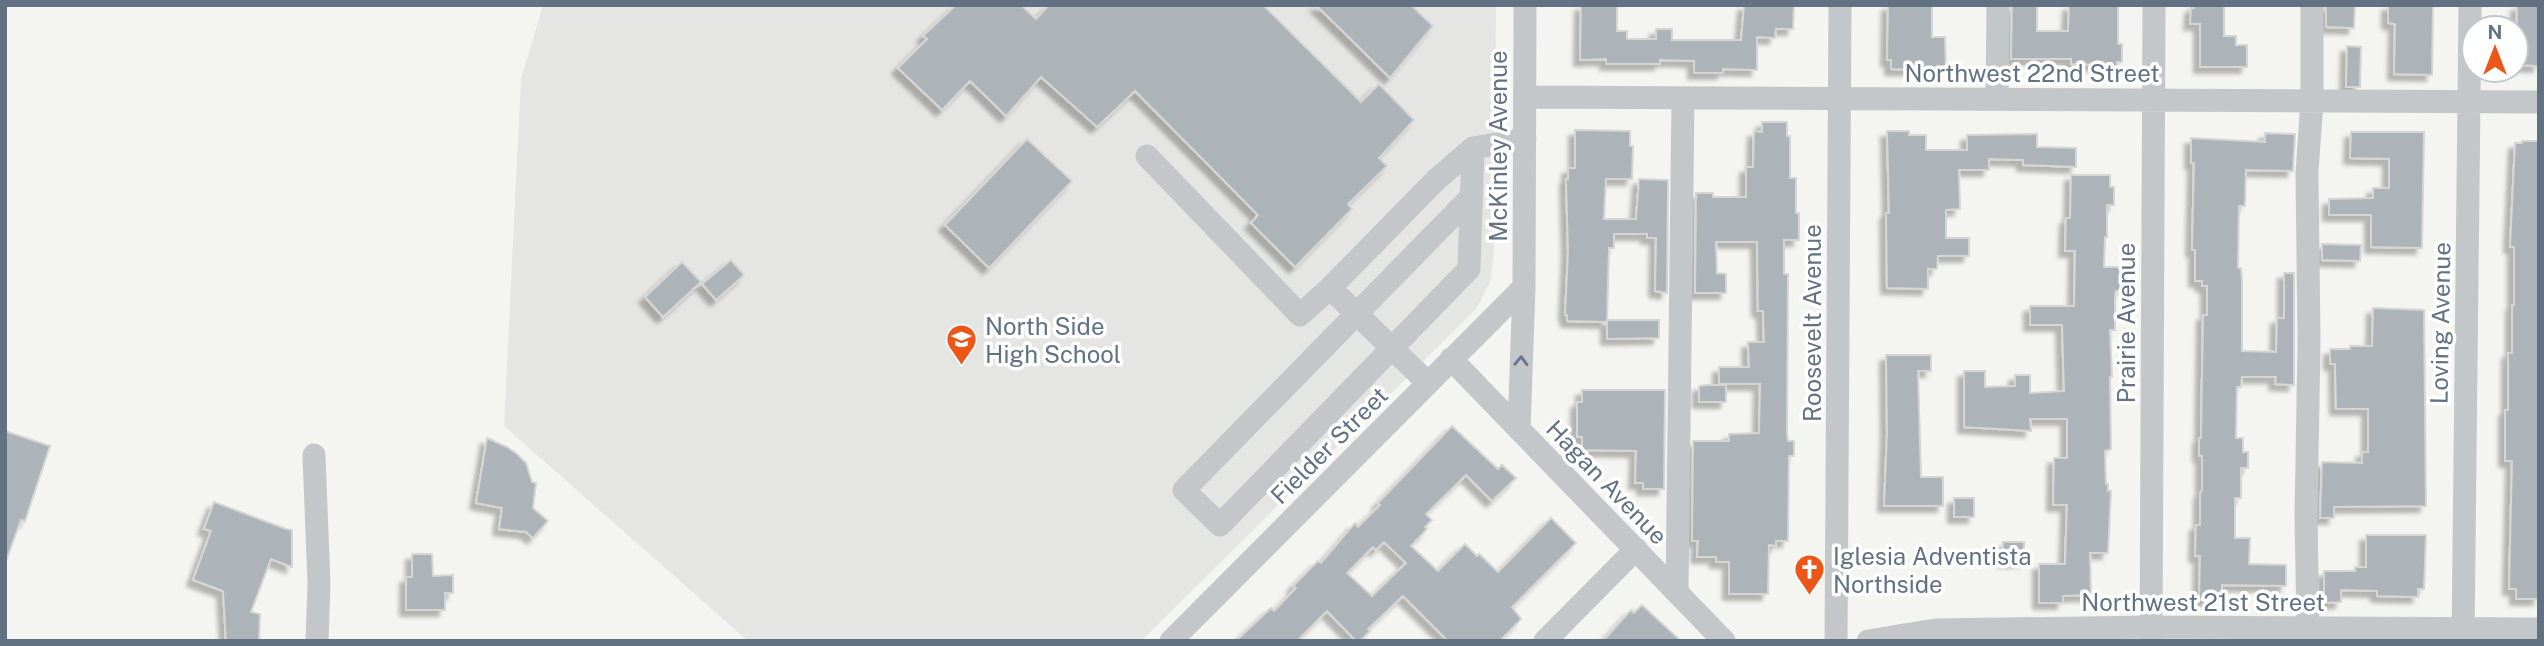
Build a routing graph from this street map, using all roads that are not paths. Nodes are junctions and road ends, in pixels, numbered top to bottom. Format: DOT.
graph roads {
  1 [pos="1525,5"];
  2 [pos="1840,5"];
  3 [pos="1998,5"];
  4 [pos="2154,5"];
  5 [pos="2312,5"];
  6 [pos="2470,5"];
  7 [pos="1525,97"];
  8 [pos="1682,98"];
  9 [pos="1839,99"];
  10 [pos="1997,99"];
  11 [pos="2154,100"];
  12 [pos="2312,101"];
  13 [pos="2469,102"];
  14 [pos="2539,102"];
  15 [pos="1525,139"];
  16 [pos="1473,148"];
  17 [pos="1147,156"];
  18 [pos="1471,197"];
  19 [pos="1524,287"];
  20 [pos="1330,288"];
  21 [pos="1356,314"];
  22 [pos="1392,348"];
  23 [pos="1451,359"];
  24 [pos="1427,383"];
  25 [pos="1519,429"];
  26 [pos="314,456"];
  27 [pos="1636,549"];
  28 [pos="1677,592"];
  29 [pos="2308,628"];
  30 [pos="2539,629"];
  31 [pos="2151,634"];
  32 [pos="2463,635"];
  33 [pos="317,641"];
  34 [pos="1171,641"];
  35 [pos="1545,641"];
  36 [pos="1724,641"];
  37 [pos="1836,641"];
  38 [pos="1868,641"];
  1 -- 7 [label="street, McKinley Avenue"];
  2 -- 9 [label="street, Roosevelt Avenue"];
  3 -- 10 [label="street"];
  4 -- 11 [label="street, Prairie Avenue"];
  5 -- 12 [label="street"];
  6 -- 13 [label="street, Loving Avenue"];
  7 -- 8 [label="street, Northwest 22nd Street"];
  7 -- 15 [label="street, McKinley Avenue"];
  8 -- 9 [label="street, Northwest 22nd Street"];
  8 -- 28 [label="street"];
  9 -- 10 [label="street, Northwest 22nd Street"];
  9 -- 37 [label="street, Roosevelt Avenue"];
  10 -- 11 [label="street, Northwest 22nd Street"];
  11 -- 12 [label="street, Northwest 22nd Street"];
  11 -- 31 [label="street, Prairie Avenue"];
  12 -- 13 [label="street, Northwest 22nd Street"];
  12 -- 29 [label="street"];
  13 -- 14 [label="street, Northwest 22nd Street"];
  13 -- 32 [label="street, Loving Avenue"];
  15 -- 16 [label="street"];
  15 -- 19 [label="street, McKinley Avenue"];
  16 -- 18 [label="street"];
  16 -- 20 [label="street"];
  17 -- 20 [label="street"];
  18 -- 21 [label="street"];
  18 -- 22 [label="street"];
  19 -- 23 [label="street, Fielder Street"];
  25 -- 19 [label="street, McKinley Avenue, one-way"];
  20 -- 21 [label="street"];
  21 -- 22 [label="street"];
  21 -- 22 [label="street"];
  22 -- 24 [label="street"];
  23 -- 24 [label="street, Fielder Street"];
  23 -- 25 [label="street, Hagan Avenue"];
  24 -- 34 [label="street, Fielder Street"];
  25 -- 27 [label="street, Hagan Avenue"];
  26 -- 33 [label="street"];
  27 -- 28 [label="street, Hagan Avenue"];
  27 -- 35 [label="street"];
  28 -- 36 [label="street, Hagan Avenue"];
  29 -- 31 [label="street, Northwest 21st Street"];
  29 -- 32 [label="street, Northwest 21st Street"];
  30 -- 32 [label="street, Northwest 21st Street"];
  31 -- 38 [label="street, Northwest 21st Street"];
}
